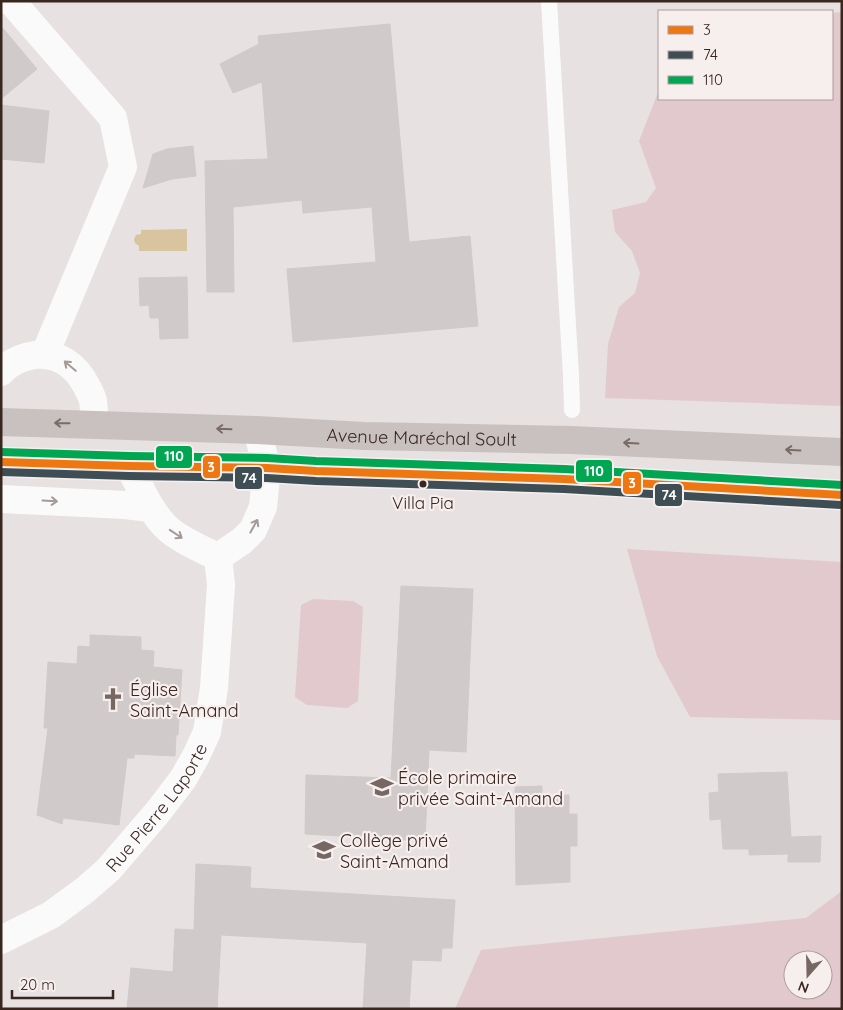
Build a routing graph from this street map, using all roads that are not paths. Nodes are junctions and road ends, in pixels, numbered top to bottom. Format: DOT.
graph roads {
  1 [pos="10,1"];
  2 [pos="550,1"];
  3 [pos="45,354"];
  4 [pos="1,372"];
  5 [pos="572,410"];
  6 [pos="1,422"];
  7 [pos="95,424"];
  8 [pos="257,430"];
  9 [pos="842,452"];
  10 [pos="2,460"];
  11 [pos="130,466"];
  12 [pos="267,468"];
  13 [pos="842,495"];
  14 [pos="1,499"];
  15 [pos="150,508"];
  16 [pos="218,557"];
  17 [pos="1,940"];
  1 -- 3 [label="street"];
  2 -- 5 [label="lane"];
  3 -- 4 [label="street"];
  7 -- 3 [label="street, one-way"];
  7 -- 6 [label="main road, Avenue Maréchal Soult, one-way"];
  8 -- 7 [label="main road, Avenue Maréchal Soult, one-way"];
  9 -- 8 [label="main road, Avenue Maréchal Soult, one-way"];
  8 -- 12 [label="street"];
  10 -- 11 [label="main road"];
  11 -- 12 [label="main road"];
  11 -- 15 [label="street"];
  12 -- 13 [label="main road"];
  16 -- 12 [label="street, one-way"];
  14 -- 15 [label="street, one-way"];
  15 -- 16 [label="street, one-way"];
  16 -- 17 [label="street, Rue Pierre Laporte"];
}
